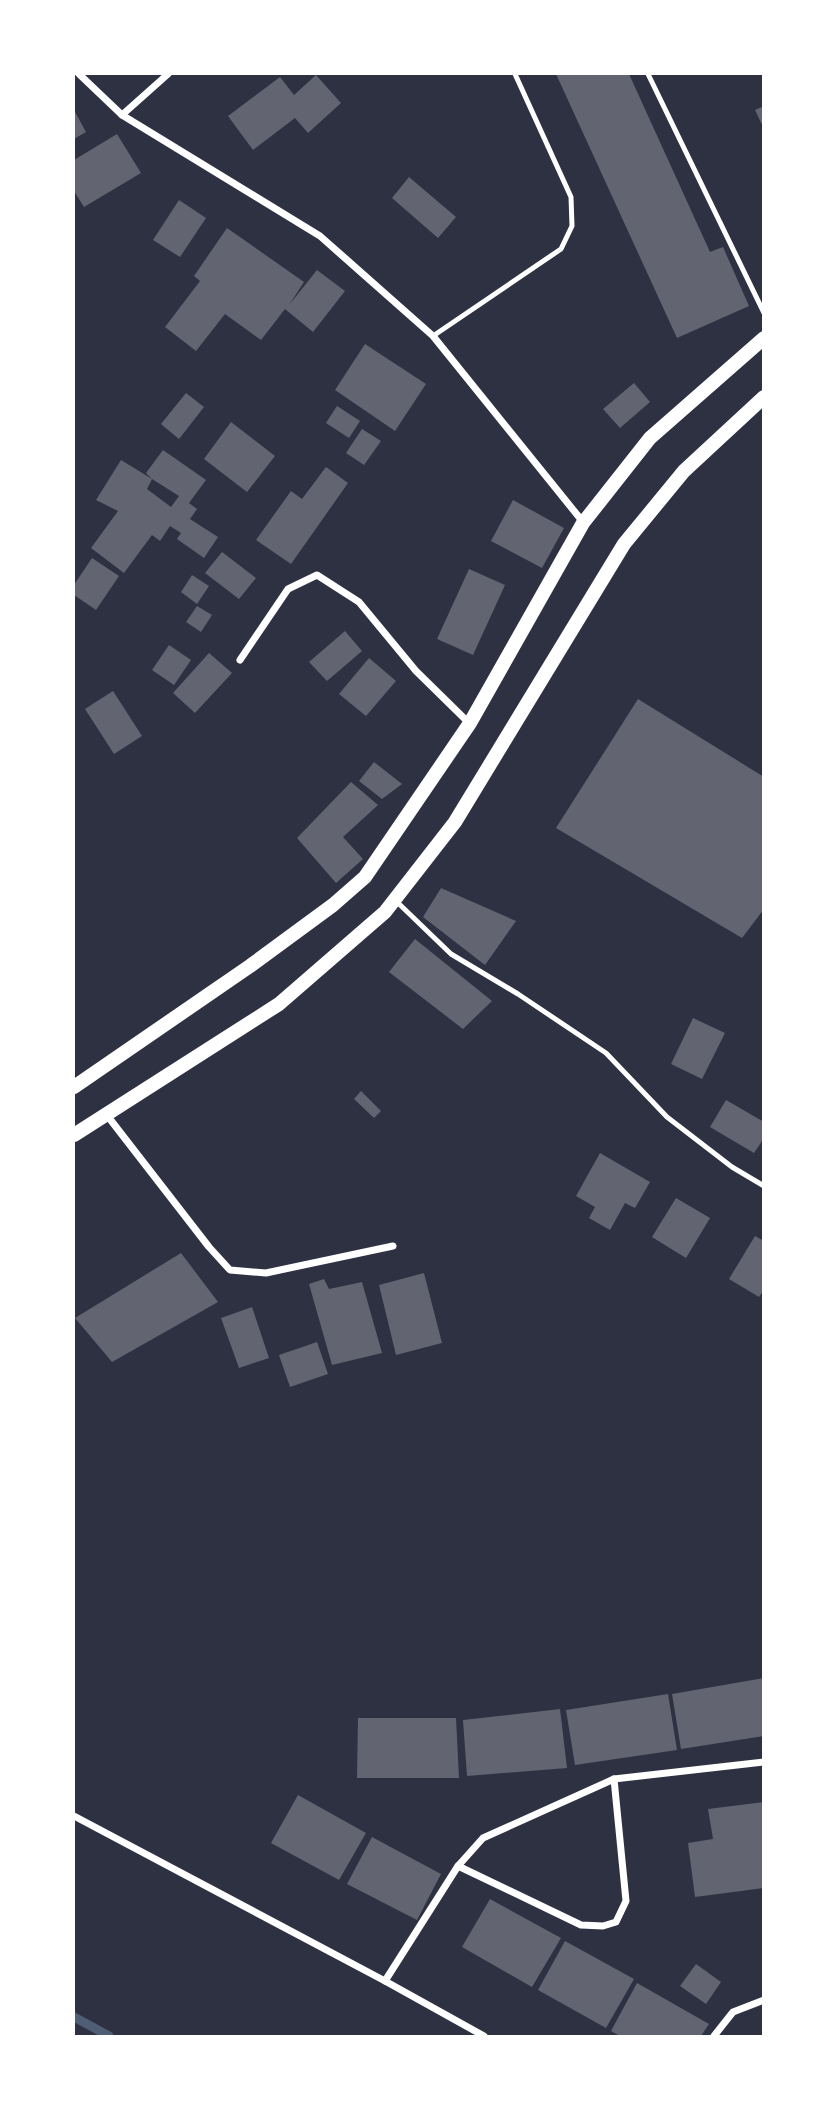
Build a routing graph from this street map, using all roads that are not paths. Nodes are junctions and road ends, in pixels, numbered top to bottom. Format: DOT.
graph roads {
  1 [pos="79,74"];
  2 [pos="168,74"];
  3 [pos="515,74"];
  4 [pos="648,74"];
  5 [pos="122,115"];
  6 [pos="764,313"];
  7 [pos="433,336"];
  8 [pos="764,338"];
  9 [pos="764,397"];
  10 [pos="583,523"];
  11 [pos="240,660"];
  12 [pos="470,723"];
  13 [pos="395,899"];
  14 [pos="74,1087"];
  15 [pos="106,1113"];
  16 [pos="74,1135"];
  17 [pos="764,1186"];
  18 [pos="393,1246"];
  19 [pos="764,1762"];
  20 [pos="614,1779"];
  21 [pos="74,1816"];
  22 [pos="458,1866"];
  23 [pos="386,1981"];
  24 [pos="764,2000"];
  25 [pos="484,2036"];
  26 [pos="714,2036"];
  1 -- 5 [label="street"];
  2 -- 5 [label="street"];
  3 -- 7 [label="lane"];
  4 -- 6 [label="lane"];
  5 -- 7 [label="street"];
  7 -- 10 [label="street"];
  8 -- 10 [label="main road"];
  9 -- 13 [label="main road"];
  10 -- 12 [label="main road"];
  11 -- 12 [label="street"];
  12 -- 14 [label="main road"];
  13 -- 15 [label="main road"];
  13 -- 17 [label="lane"];
  15 -- 16 [label="main road"];
  15 -- 18 [label="street"];
  19 -- 20 [label="street"];
  20 -- 22 [label="street"];
  20 -- 22 [label="street"];
  21 -- 23 [label="street"];
  22 -- 23 [label="street"];
  23 -- 25 [label="street"];
  24 -- 26 [label="street"];
}
